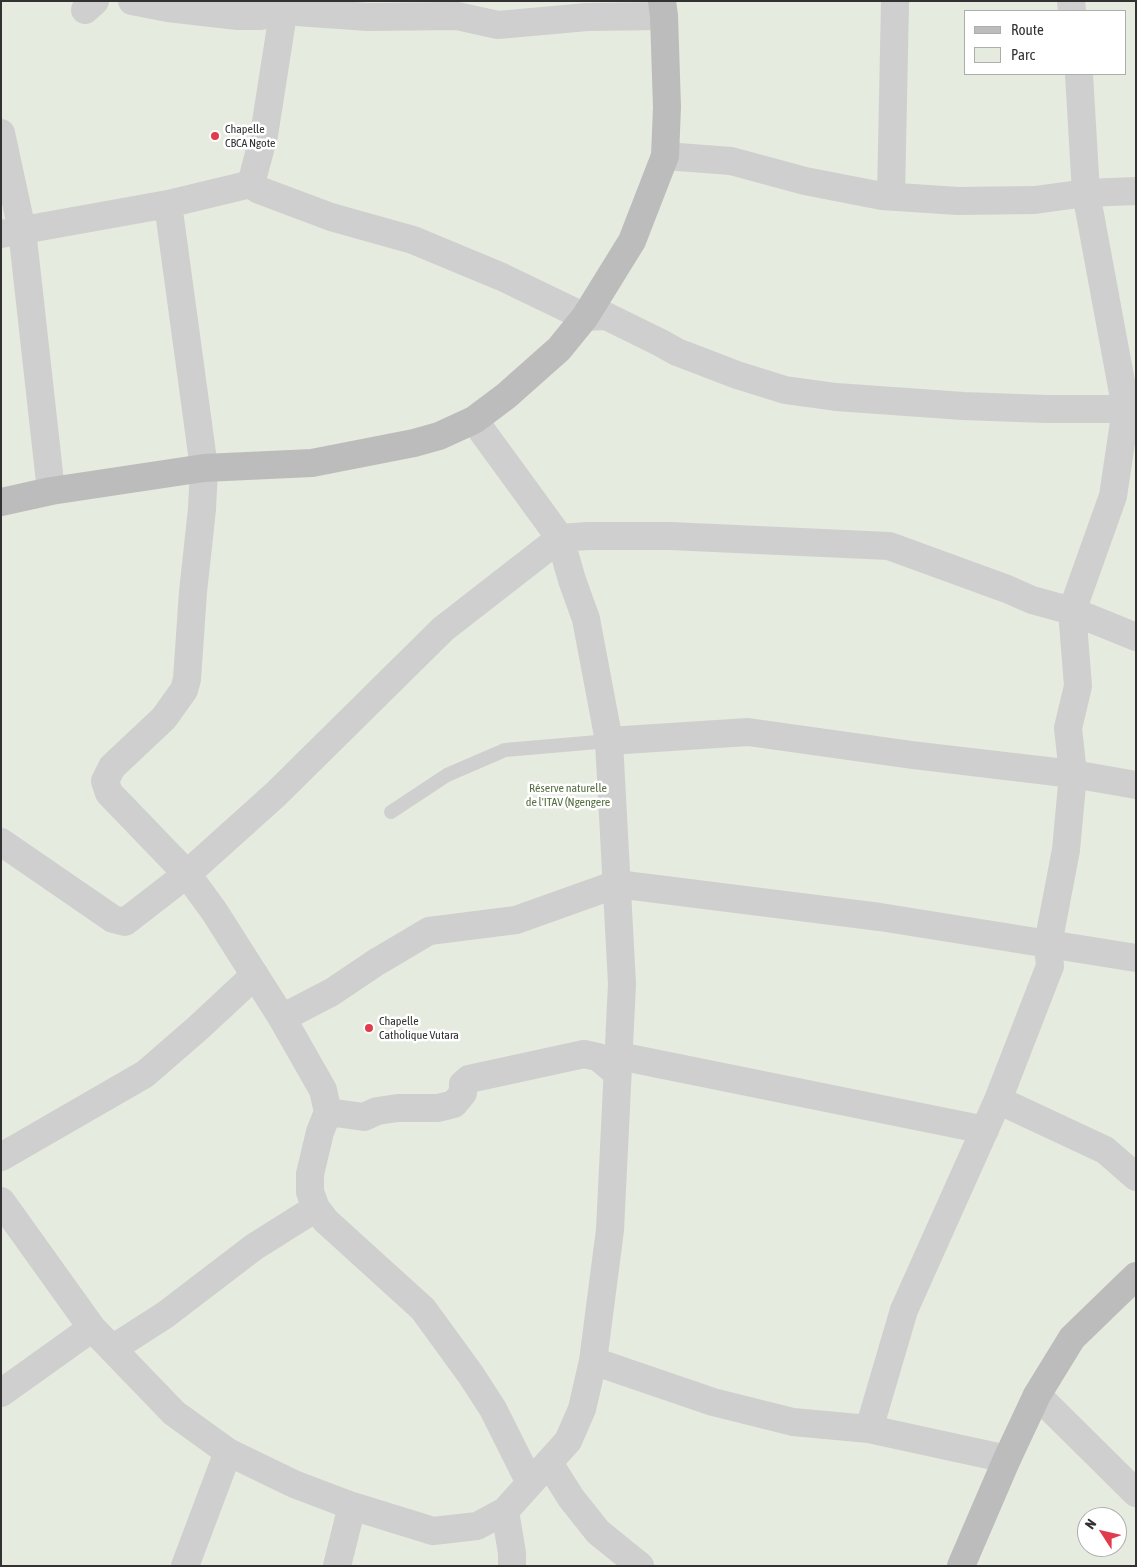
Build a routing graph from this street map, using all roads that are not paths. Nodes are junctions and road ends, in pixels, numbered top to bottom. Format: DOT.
graph roads {
  1 [pos="132,1"];
  2 [pos="894,1"];
  3 [pos="284,6"];
  4 [pos="663,9"];
  5 [pos="1079,75"];
  6 [pos="1,133"];
  7 [pos="665,156"];
  8 [pos="251,184"];
  9 [pos="1136,191"];
  10 [pos="1086,193"];
  11 [pos="891,196"];
  12 [pos="168,204"];
  13 [pos="11,232"];
  14 [pos="585,317"];
  15 [pos="1131,409"];
  16 [pos="474,420"];
  17 [pos="204,468"];
  18 [pos="51,491"];
  19 [pos="1,502"];
  20 [pos="560,538"];
  21 [pos="1072,611"];
  22 [pos="1136,637"];
  23 [pos="609,741"];
  24 [pos="1073,774"];
  25 [pos="1136,785"];
  26 [pos="391,812"];
  27 [pos="1,842"];
  28 [pos="186,874"];
  29 [pos="617,884"];
  30 [pos="1048,944"];
  31 [pos="1136,958"];
  32 [pos="255,975"];
  33 [pos="282,1018"];
  34 [pos="618,1064"];
  35 [pos="998,1100"];
  36 [pos="328,1112"];
  37 [pos="985,1130"];
  38 [pos="1,1157"];
  39 [pos="1136,1177"];
  40 [pos="1,1202"];
  41 [pos="316,1208"];
  42 [pos="1136,1276"];
  43 [pos="92,1328"];
  44 [pos="112,1349"];
  45 [pos="593,1361"];
  46 [pos="1,1393"];
  47 [pos="1037,1395"];
  48 [pos="869,1429"];
  49 [pos="228,1452"];
  50 [pos="1007,1459"];
  51 [pos="549,1463"];
  52 [pos="530,1483"];
  53 [pos="1136,1493"];
  54 [pos="352,1506"];
  55 [pos="505,1511"];
  56 [pos="186,1566"];
  57 [pos="337,1566"];
  58 [pos="512,1566"];
  59 [pos="640,1566"];
  60 [pos="961,1566"];
  1 -- 3 [label="street"];
  2 -- 11 [label="street"];
  3 -- 4 [label="street"];
  3 -- 8 [label="street"];
  4 -- 7 [label="street"];
  5 -- 10 [label="street"];
  6 -- 13 [label="street"];
  7 -- 11 [label="street"];
  7 -- 14 [label="street"];
  8 -- 12 [label="street"];
  8 -- 14 [label="street"];
  9 -- 10 [label="street"];
  10 -- 11 [label="street"];
  10 -- 15 [label="street"];
  12 -- 13 [label="street"];
  12 -- 17 [label="street"];
  13 -- 18 [label="street"];
  14 -- 15 [label="street"];
  14 -- 16 [label="street"];
  15 -- 21 [label="street"];
  16 -- 17 [label="street"];
  16 -- 20 [label="street"];
  17 -- 18 [label="street"];
  17 -- 28 [label="street"];
  18 -- 19 [label="street"];
  20 -- 21 [label="street"];
  20 -- 23 [label="street"];
  20 -- 28 [label="street"];
  21 -- 22 [label="street"];
  21 -- 24 [label="street"];
  23 -- 24 [label="street"];
  23 -- 26 [label="lane"];
  23 -- 29 [label="street"];
  24 -- 25 [label="street"];
  24 -- 30 [label="street"];
  27 -- 28 [label="street"];
  28 -- 32 [label="street"];
  29 -- 30 [label="street"];
  29 -- 33 [label="street"];
  29 -- 34 [label="street"];
  30 -- 31 [label="street"];
  30 -- 35 [label="street"];
  32 -- 33 [label="street"];
  32 -- 38 [label="street"];
  33 -- 36 [label="street"];
  34 -- 36 [label="street"];
  34 -- 37 [label="street"];
  34 -- 45 [label="street"];
  35 -- 37 [label="street"];
  35 -- 39 [label="street"];
  36 -- 41 [label="street"];
  37 -- 48 [label="street"];
  40 -- 43 [label="street"];
  41 -- 44 [label="street"];
  41 -- 52 [label="street"];
  42 -- 47 [label="street"];
  43 -- 44 [label="street"];
  43 -- 46 [label="street"];
  44 -- 49 [label="street"];
  45 -- 48 [label="street"];
  45 -- 51 [label="street"];
  47 -- 50 [label="street"];
  47 -- 53 [label="street"];
  48 -- 50 [label="street"];
  49 -- 54 [label="street"];
  49 -- 56 [label="street"];
  50 -- 60 [label="street"];
  51 -- 52 [label="street"];
  51 -- 59 [label="street"];
  52 -- 55 [label="street"];
  54 -- 55 [label="street"];
  54 -- 57 [label="street"];
  55 -- 58 [label="street"];
}
